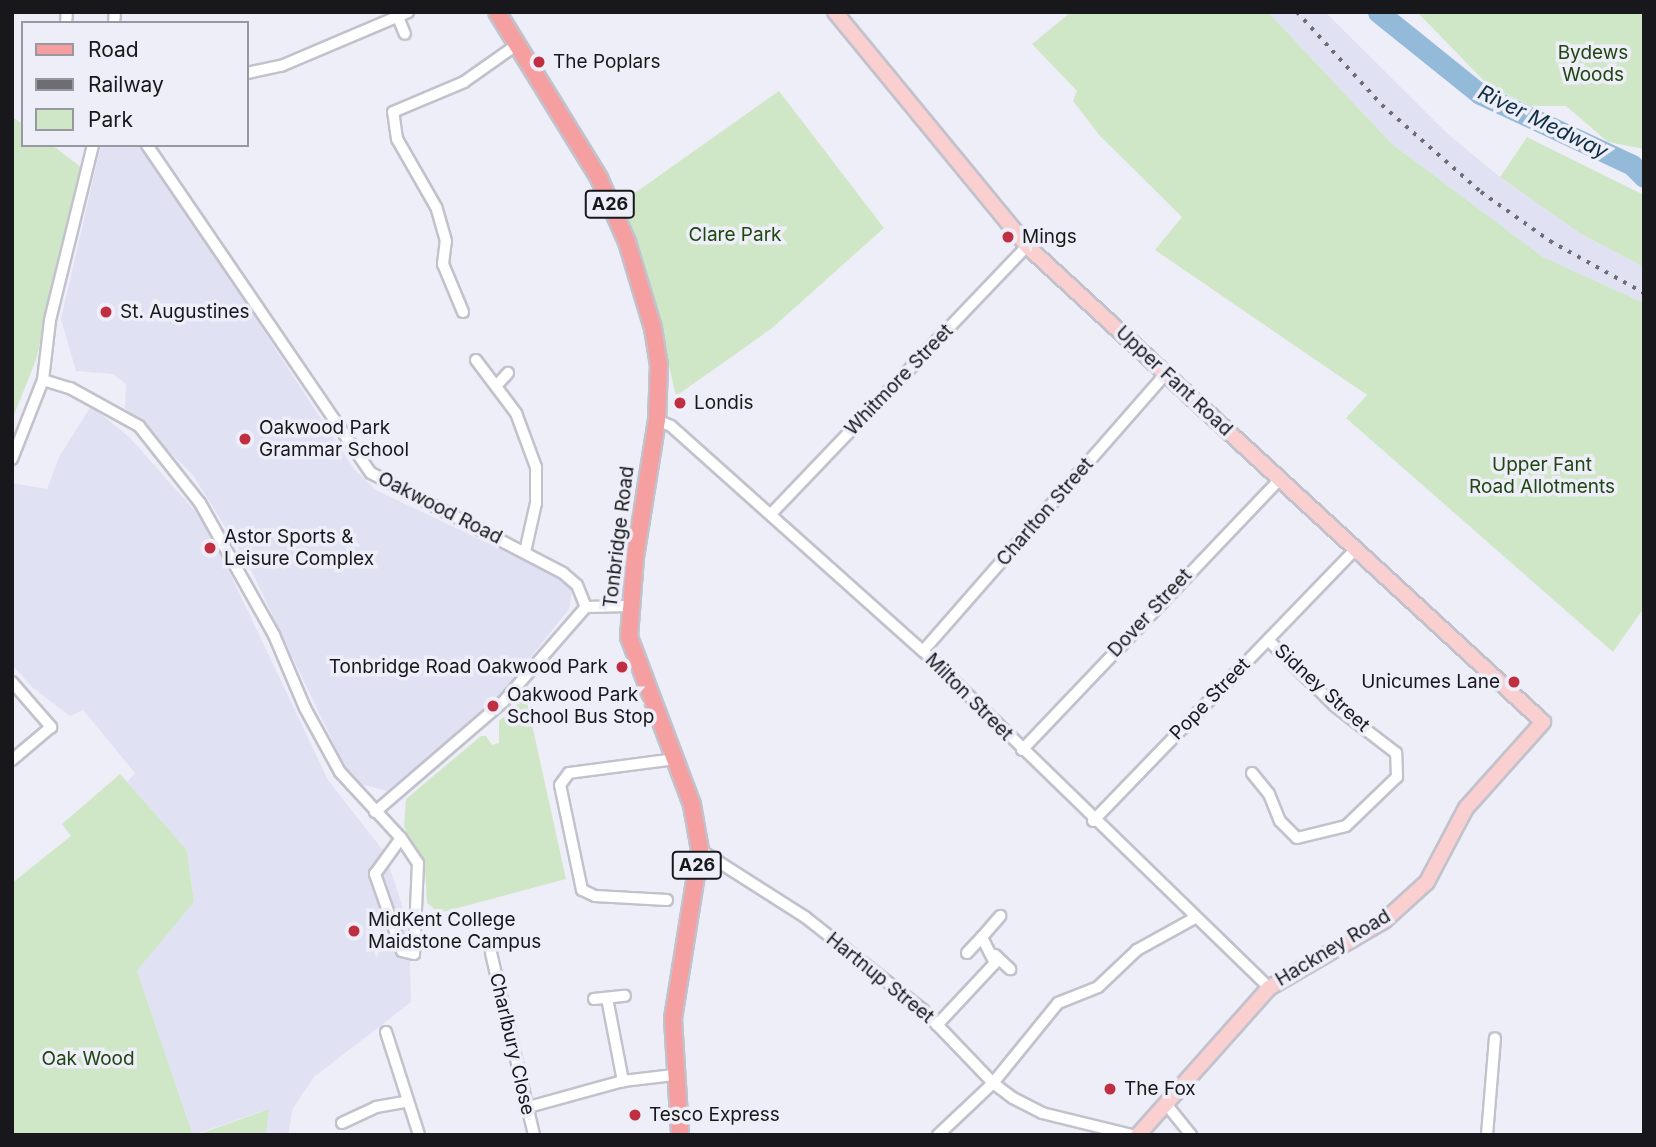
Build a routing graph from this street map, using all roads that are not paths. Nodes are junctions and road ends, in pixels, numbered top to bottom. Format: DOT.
graph roads {
  1 [pos="497,12"];
  2 [pos="835,12"];
  3 [pos="403,14"];
  4 [pos="405,34"];
  5 [pos="515,46"];
  6 [pos="248,73"];
  7 [pos="93,147"];
  8 [pos="147,147"];
  9 [pos="1027,246"];
  10 [pos="463,312"];
  11 [pos="476,360"];
  12 [pos="508,373"];
  13 [pos="1166,373"];
  14 [pos="43,380"];
  15 [pos="498,384"];
  16 [pos="657,420"];
  17 [pos="12,459"];
  18 [pos="1280,479"];
  19 [pos="771,514"];
  20 [pos="1357,548"];
  21 [pos="525,552"];
  22 [pos="630,606"];
  23 [pos="586,607"];
  24 [pos="1269,639"];
  25 [pos="923,651"];
  26 [pos="12,682"];
  27 [pos="1543,722"];
  28 [pos="1022,750"];
  29 [pos="676,759"];
  30 [pos="12,760"];
  31 [pos="1252,774"];
  32 [pos="375,813"];
  33 [pos="1093,821"];
  34 [pos="401,838"];
  35 [pos="700,850"];
  36 [pos="667,900"];
  37 [pos="1000,916"];
  38 [pos="1195,918"];
  39 [pos="982,937"];
  40 [pos="491,953"];
  41 [pos="967,953"];
  42 [pos="995,955"];
  43 [pos="1010,969"];
  44 [pos="1269,988"];
  45 [pos="625,996"];
  46 [pos="607,998"];
  47 [pos="594,999"];
  48 [pos="937,1025"];
  49 [pos="386,1032"];
  50 [pos="1495,1038"];
  51 [pos="674,1075"];
  52 [pos="623,1081"];
  53 [pos="993,1083"];
  54 [pos="405,1102"];
  55 [pos="1166,1104"];
  56 [pos="525,1108"];
  57 [pos="342,1122"];
  58 [pos="1186,1133"];
  59 [pos="419,1135"];
  60 [pos="534,1135"];
  61 [pos="680,1135"];
  62 [pos="938,1135"];
  63 [pos="1132,1135"];
  64 [pos="1138,1135"];
  65 [pos="1487,1135"];
  1 -- 5 [label="main road, Tonbridge Road / A26"];
  2 -- 9 [label="street, Upper Fant Road"];
  3 -- 4 [label="street"];
  3 -- 6 [label="street"];
  5 -- 10 [label="street"];
  5 -- 16 [label="main road, Tonbridge Road / A26"];
  7 -- 14 [label="street"];
  8 -- 21 [label="street, Oakwood Road"];
  9 -- 13 [label="street, Upper Fant Road"];
  9 -- 19 [label="street, Whitmore Street"];
  11 -- 15 [label="street"];
  12 -- 15 [label="street"];
  13 -- 18 [label="street, Upper Fant Road"];
  13 -- 25 [label="street, Charlton Street"];
  14 -- 17 [label="street"];
  14 -- 32 [label="street"];
  15 -- 21 [label="street"];
  16 -- 19 [label="street, Milton Street"];
  16 -- 22 [label="main road, Tonbridge Road / A26"];
  18 -- 20 [label="street, Upper Fant Road"];
  18 -- 28 [label="street, Dover Street"];
  19 -- 25 [label="street, Milton Street"];
  20 -- 24 [label="street, Pope Street"];
  20 -- 27 [label="street, Upper Fant Road"];
  21 -- 23 [label="street, Oakwood Road"];
  22 -- 23 [label="street"];
  22 -- 29 [label="main road, Tonbridge Road / A26"];
  23 -- 32 [label="street"];
  24 -- 31 [label="street, Sidney Street"];
  24 -- 33 [label="street, Pope Street"];
  25 -- 28 [label="street, Milton Street"];
  26 -- 30 [label="street"];
  27 -- 44 [label="street, Hackney Road"];
  28 -- 33 [label="street, Milton Street"];
  29 -- 35 [label="main road, Tonbridge Road / A26"];
  29 -- 36 [label="street"];
  32 -- 34 [label="street"];
  33 -- 38 [label="street, Milton Street"];
  34 -- 34 [label="street"];
  35 -- 48 [label="street, Hartnup Street"];
  35 -- 51 [label="main road, Tonbridge Road / A26"];
  37 -- 39 [label="street"];
  38 -- 44 [label="street, Milton Street"];
  38 -- 53 [label="street"];
  39 -- 41 [label="street"];
  39 -- 42 [label="street"];
  40 -- 56 [label="street, Charlbury Close"];
  42 -- 43 [label="street"];
  42 -- 48 [label="street"];
  44 -- 55 [label="street, Hackney Road"];
  45 -- 46 [label="street"];
  46 -- 47 [label="street"];
  46 -- 52 [label="street"];
  48 -- 53 [label="street, Hartnup Street"];
  49 -- 54 [label="street"];
  50 -- 65 [label="street"];
  51 -- 52 [label="street"];
  51 -- 61 [label="main road, Tonbridge Road / A26"];
  52 -- 56 [label="street"];
  53 -- 62 [label="street"];
  53 -- 63 [label="street, Hartnup Street"];
  54 -- 57 [label="street"];
  54 -- 59 [label="street"];
  55 -- 58 [label="street"];
  55 -- 64 [label="street, Hackney Road"];
  56 -- 60 [label="street, Charlbury Close"];
}
